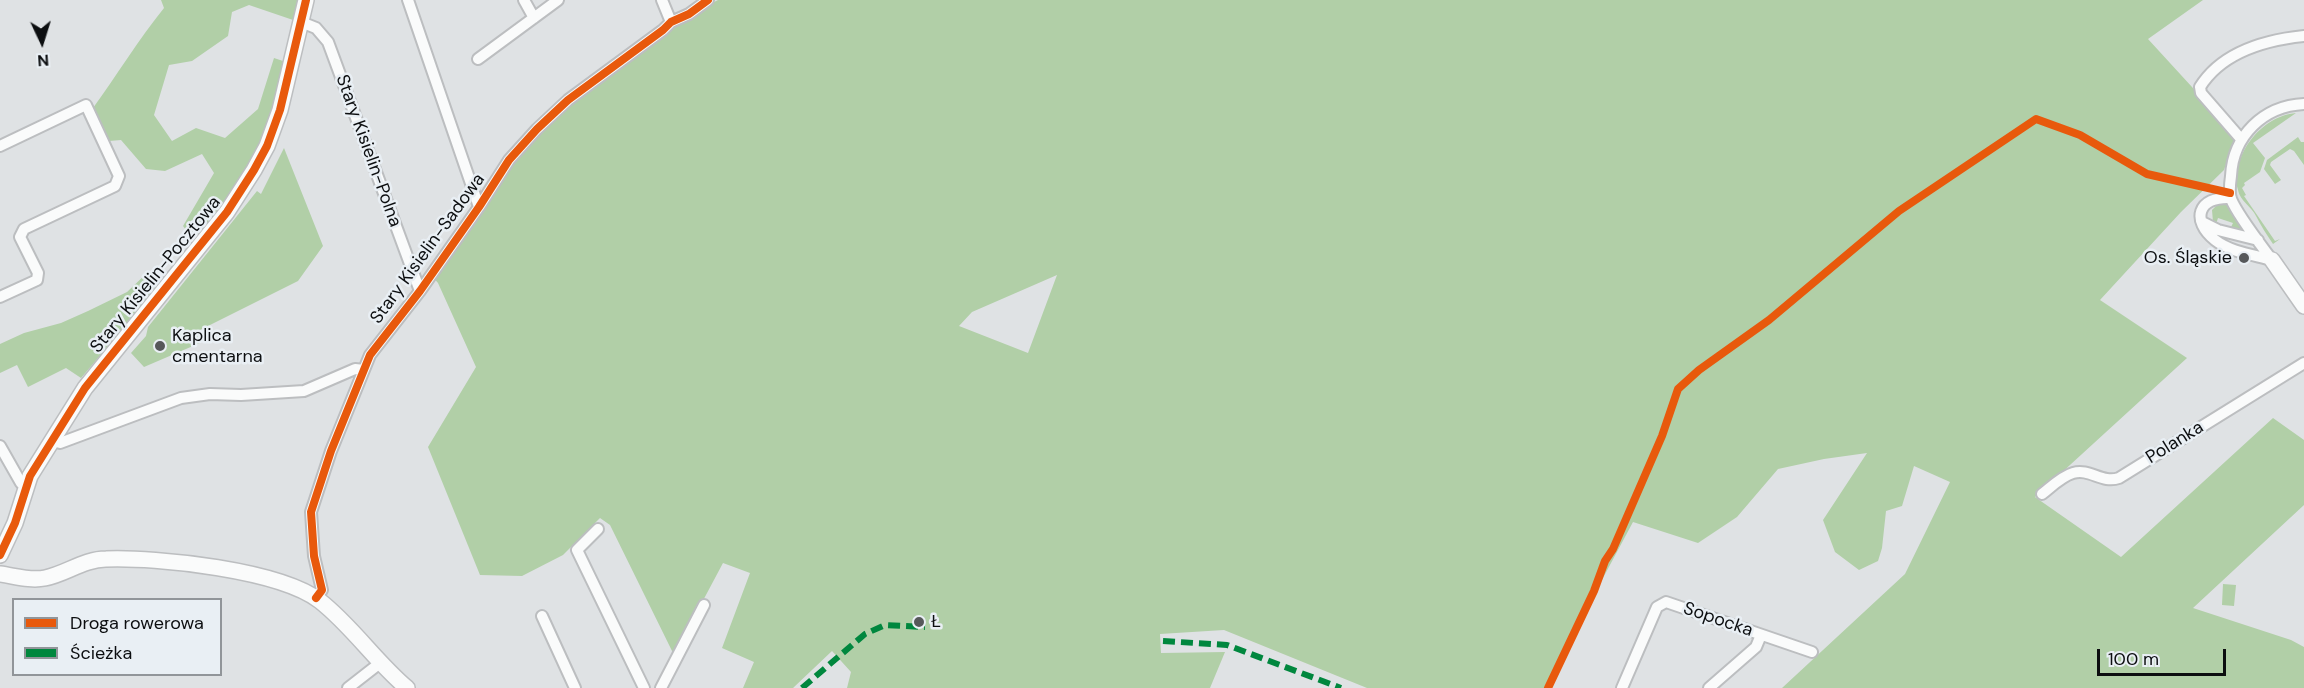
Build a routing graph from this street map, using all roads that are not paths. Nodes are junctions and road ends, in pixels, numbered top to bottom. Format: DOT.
graph roads {
  1 [pos="306,0"];
  2 [pos="408,0"];
  3 [pos="524,0"];
  4 [pos="558,0"];
  5 [pos="662,0"];
  6 [pos="708,0"];
  7 [pos="534,18"];
  8 [pos="301,22"];
  9 [pos="671,22"];
  10 [pos="2304,36"];
  11 [pos="478,58"];
  12 [pos="2304,104"];
  13 [pos="2241,139"];
  14 [pos="0,146"];
  15 [pos="2231,198"];
  16 [pos="479,207"];
  17 [pos="2201,222"];
  18 [pos="2265,250"];
  19 [pos="2299,290"];
  20 [pos="420,291"];
  21 [pos="0,297"];
  22 [pos="2304,306"];
  23 [pos="2304,363"];
  24 [pos="364,370"];
  25 [pos="52,441"];
  26 [pos="0,446"];
  27 [pos="26,485"];
  28 [pos="2042,494"];
  29 [pos="598,529"];
  30 [pos="0,555"];
  31 [pos="0,574"];
  32 [pos="316,598"];
  33 [pos="704,605"];
  34 [pos="543,616"];
  35 [pos="1761,635"];
  36 [pos="1812,652"];
  37 [pos="380,663"];
  38 [pos="348,688"];
  39 [pos="407,688"];
  40 [pos="575,688"];
  41 [pos="644,688"];
  42 [pos="661,688"];
  43 [pos="1622,688"];
  44 [pos="1709,688"];
  1 -- 8 [label="street, Stary Kisielin-Pocztowa"];
  2 -- 16 [label="street"];
  3 -- 7 [label="street"];
  4 -- 7 [label="street"];
  5 -- 9 [label="street"];
  6 -- 9 [label="street, Stary Kisielin-Sadowa"];
  7 -- 11 [label="street"];
  8 -- 20 [label="street, Stary Kisielin-Polna"];
  8 -- 25 [label="street, Stary Kisielin-Pocztowa"];
  9 -- 16 [label="street, Stary Kisielin-Sadowa"];
  10 -- 13 [label="street"];
  12 -- 13 [label="street"];
  13 -- 15 [label="street"];
  14 -- 21 [label="street"];
  15 -- 17 [label="street"];
  15 -- 18 [label="street"];
  16 -- 20 [label="street, Stary Kisielin-Sadowa"];
  17 -- 18 [label="street"];
  17 -- 18 [label="street"];
  18 -- 19 [label="street"];
  19 -- 22 [label="street"];
  20 -- 24 [label="street, Stary Kisielin-Sadowa"];
  23 -- 28 [label="street, Polanka"];
  24 -- 25 [label="street"];
  24 -- 32 [label="street, Stary Kisielin-Sadowa"];
  25 -- 27 [label="street, Stary Kisielin-Pocztowa"];
  26 -- 27 [label="street"];
  27 -- 30 [label="street, Stary Kisielin-Pocztowa"];
  29 -- 41 [label="street"];
  31 -- 32 [label="street"];
  32 -- 37 [label="street"];
  33 -- 42 [label="street"];
  34 -- 40 [label="street"];
  35 -- 36 [label="street, Sopocka"];
  35 -- 43 [label="street, Sopocka"];
  35 -- 44 [label="street, Sopocka"];
  37 -- 38 [label="street"];
  37 -- 39 [label="street"];
}
